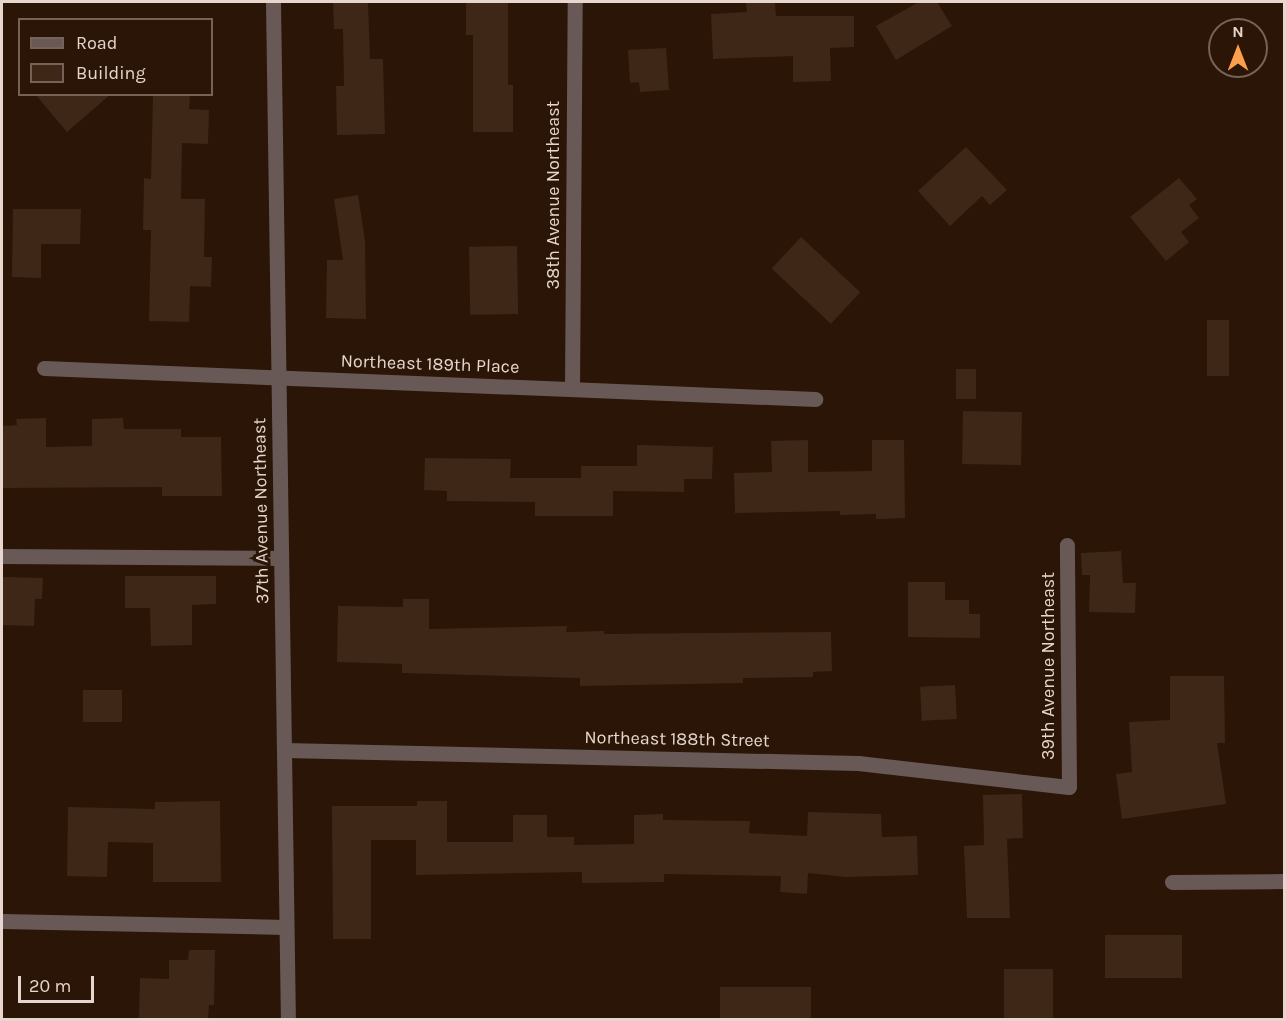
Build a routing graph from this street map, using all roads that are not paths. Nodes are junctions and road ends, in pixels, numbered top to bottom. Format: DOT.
graph roads {
  1 [pos="273,2"];
  2 [pos="575,2"];
  3 [pos="44,368"];
  4 [pos="279,377"];
  5 [pos="572,389"];
  6 [pos="815,399"];
  7 [pos="1067,545"];
  8 [pos="2,556"];
  9 [pos="281,558"];
  10 [pos="284,750"];
  11 [pos="1069,787"];
  12 [pos="1284,881"];
  13 [pos="1172,882"];
  14 [pos="2,921"];
  15 [pos="286,927"];
  16 [pos="288,1020"];
  1 -- 4 [label="street, 37th Avenue Northeast"];
  2 -- 5 [label="street, 38th Avenue Northeast"];
  3 -- 4 [label="street, Northeast 189th Place"];
  4 -- 5 [label="street, Northeast 189th Place"];
  4 -- 9 [label="street, 37th Avenue Northeast"];
  5 -- 6 [label="street, Northeast 189th Place"];
  7 -- 11 [label="street, 39th Avenue Northeast"];
  8 -- 9 [label="street"];
  9 -- 10 [label="street, 37th Avenue Northeast"];
  10 -- 11 [label="street, Northeast 188th Street"];
  10 -- 15 [label="street, 37th Avenue Northeast"];
  12 -- 13 [label="street"];
  14 -- 15 [label="street"];
  15 -- 16 [label="street, 37th Avenue Northeast"];
}
